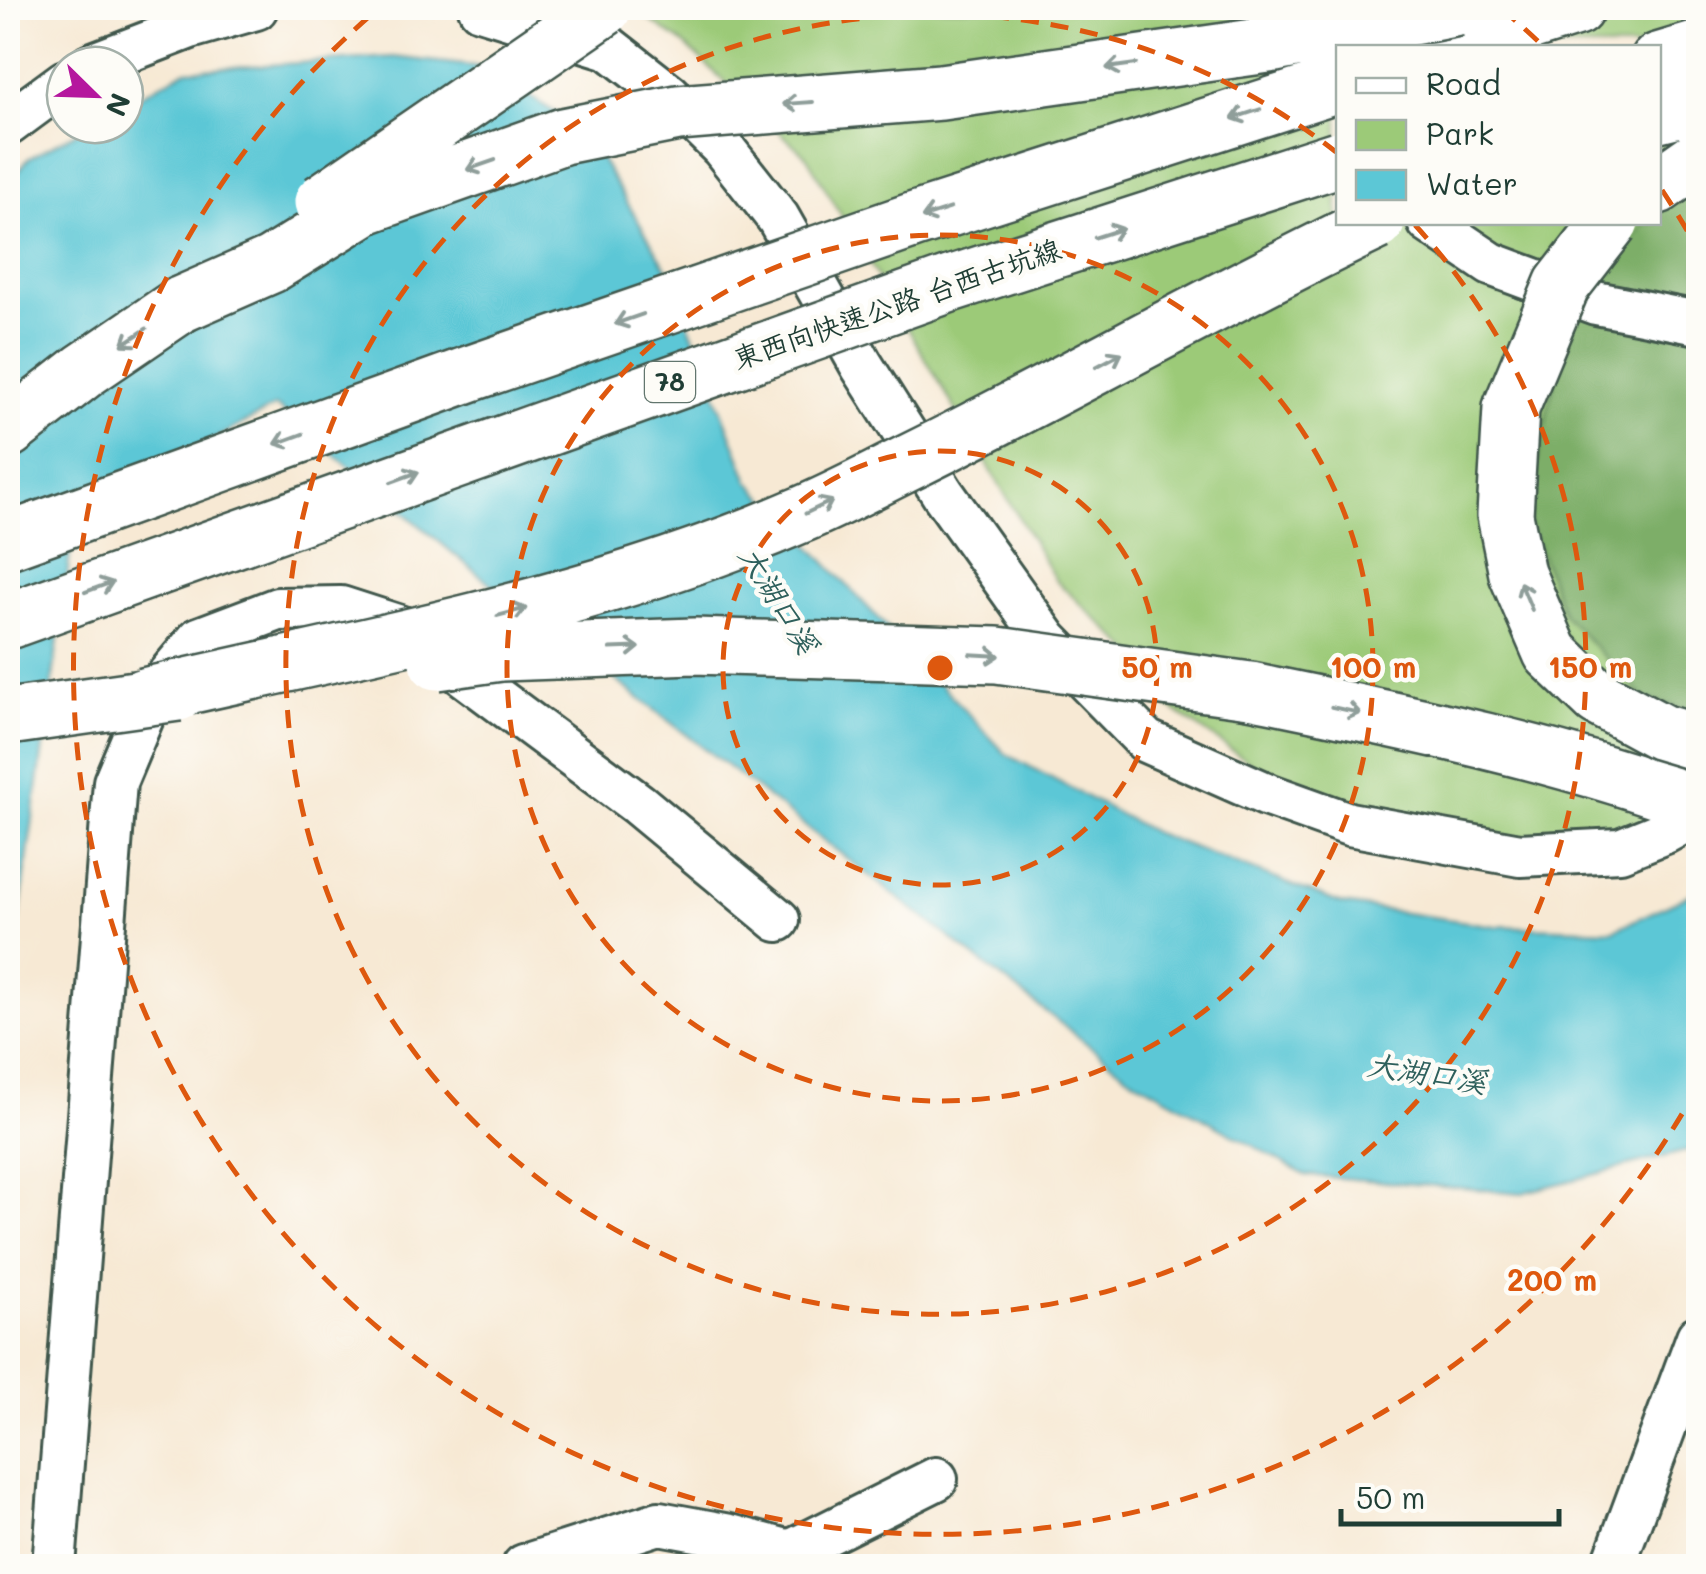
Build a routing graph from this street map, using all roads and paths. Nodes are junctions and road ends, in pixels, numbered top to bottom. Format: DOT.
graph roads {
  1 [pos="256,8"];
  2 [pos="480,8"];
  3 [pos="604,8"];
  4 [pos="1268,8"];
  5 [pos="1576,8"];
  6 [pos="1445,18"];
  7 [pos="142,45"];
  8 [pos="1698,48"];
  9 [pos="1661,60"];
  10 [pos="1336,69"];
  11 [pos="1336,85"];
  12 [pos="45,97"];
  13 [pos="1698,104"];
  14 [pos="1661,113"];
  15 [pos="8,124"];
  16 [pos="1698,158"];
  17 [pos="1336,160"];
  18 [pos="1661,184"];
  19 [pos="1372,225"];
  20 [pos="1434,225"];
  21 [pos="1609,225"];
  22 [pos="182,304"];
  23 [pos="1698,322"];
  24 [pos="8,430"];
  25 [pos="8,542"];
  26 [pos="8,621"];
  27 [pos="144,696"];
  28 [pos="8,717"];
  29 [pos="1698,742"];
  30 [pos="1698,804"];
  31 [pos="1698,814"];
  32 [pos="778,920"];
  33 [pos="1698,1338"];
  34 [pos="936,1479"];
  35 [pos="54,1566"];
  36 [pos="524,1566"];
  37 [pos="1612,1566"];
  1 -- 7 [label="street"];
  2 -- 31 [label="street"];
  3 -- 22 [label="highway, bridge"];
  4 -- 10 [label="street"];
  5 -- 6 [label="highway"];
  6 -- 22 [label="highway, one-way, bridge"];
  8 -- 9 [label="highway"];
  11 -- 25 [label="highway, one-way, bridge"];
  12 -- 15 [label="street"];
  13 -- 14 [label="highway"];
  16 -- 18 [label="highway"];
  26 -- 17 [label="highway, 東西向快速公路 台西古坑線 / 78, one-way, bridge"];
  27 -- 19 [label="highway, one-way, bridge"];
  20 -- 23 [label="street"];
  29 -- 21 [label="highway, one-way, bridge"];
  22 -- 24 [label="highway, one-way"];
  27 -- 28 [label="highway, bridge"];
  27 -- 30 [label="highway, one-way, bridge"];
  32 -- 35 [label="street"];
  33 -- 37 [label="street"];
  34 -- 36 [label="street"];
}
